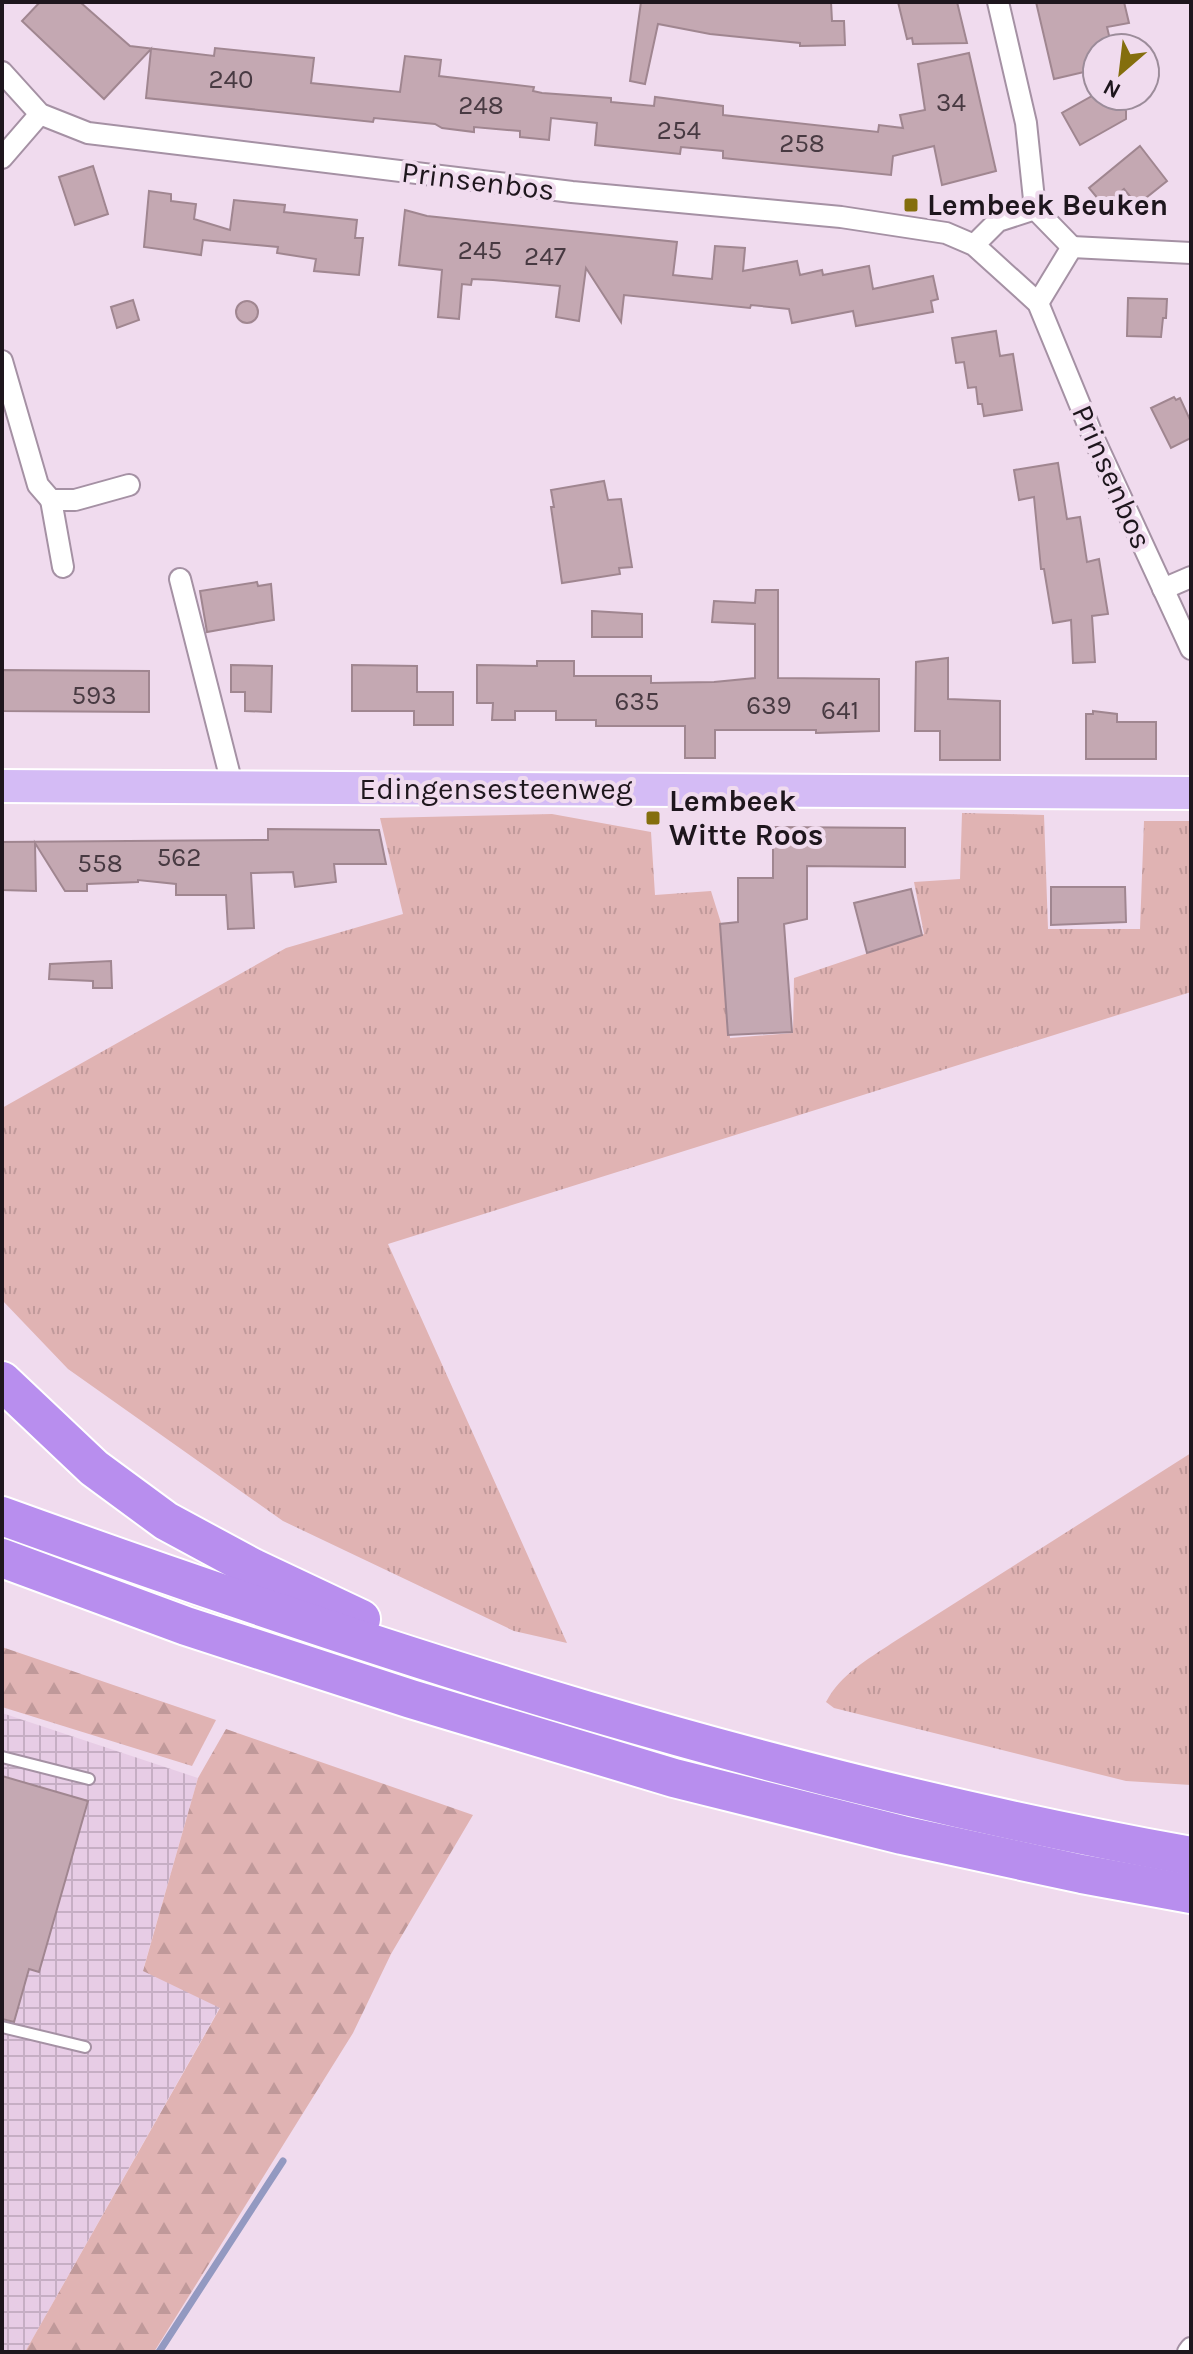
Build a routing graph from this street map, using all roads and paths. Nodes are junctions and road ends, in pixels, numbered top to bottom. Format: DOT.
graph roads {
  1 [pos="998,2"];
  2 [pos="2,72"];
  3 [pos="40,114"];
  4 [pos="2,158"];
  5 [pos="1035,209"];
  6 [pos="974,245"];
  7 [pos="1072,247"];
  8 [pos="1191,253"];
  9 [pos="1038,303"];
  10 [pos="2,361"];
  11 [pos="129,485"];
  12 [pos="51,500"];
  13 [pos="63,567"];
  14 [pos="1191,577"];
  15 [pos="180,579"];
  16 [pos="1163,589"];
  17 [pos="1191,649"];
  18 [pos="2,786"];
  19 [pos="233,788"];
  20 [pos="1191,793"];
  21 [pos="2,1381"];
  22 [pos="2,1516"];
  23 [pos="2,1558"];
  24 [pos="428,1662"];
  25 [pos="2,1757"];
  26 [pos="89,1779"];
  27 [pos="1191,1856"];
  28 [pos="1191,1894"];
  29 [pos="2,2027"];
  30 [pos="85,2047"];
  1 -- 5 [label="street"];
  2 -- 3 [label="street, Prinsenbos"];
  3 -- 4 [label="street"];
  3 -- 6 [label="street, Prinsenbos"];
  5 -- 6 [label="street"];
  5 -- 7 [label="street"];
  6 -- 9 [label="street, Prinsenbos"];
  7 -- 8 [label="street"];
  7 -- 9 [label="street"];
  9 -- 16 [label="street, Prinsenbos"];
  10 -- 12 [label="street"];
  11 -- 12 [label="street"];
  12 -- 13 [label="street"];
  14 -- 16 [label="street"];
  15 -- 19 [label="street"];
  16 -- 17 [label="street, Prinsenbos"];
  18 -- 19 [label="main road, Edingensesteenweg"];
  19 -- 20 [label="main road, Edingensesteenweg"];
  21 -- 24 [label="highway"];
  22 -- 24 [label="highway"];
  23 -- 28 [label="highway"];
  24 -- 27 [label="highway"];
  25 -- 26 [label="lane"];
  29 -- 30 [label="lane"];
}
